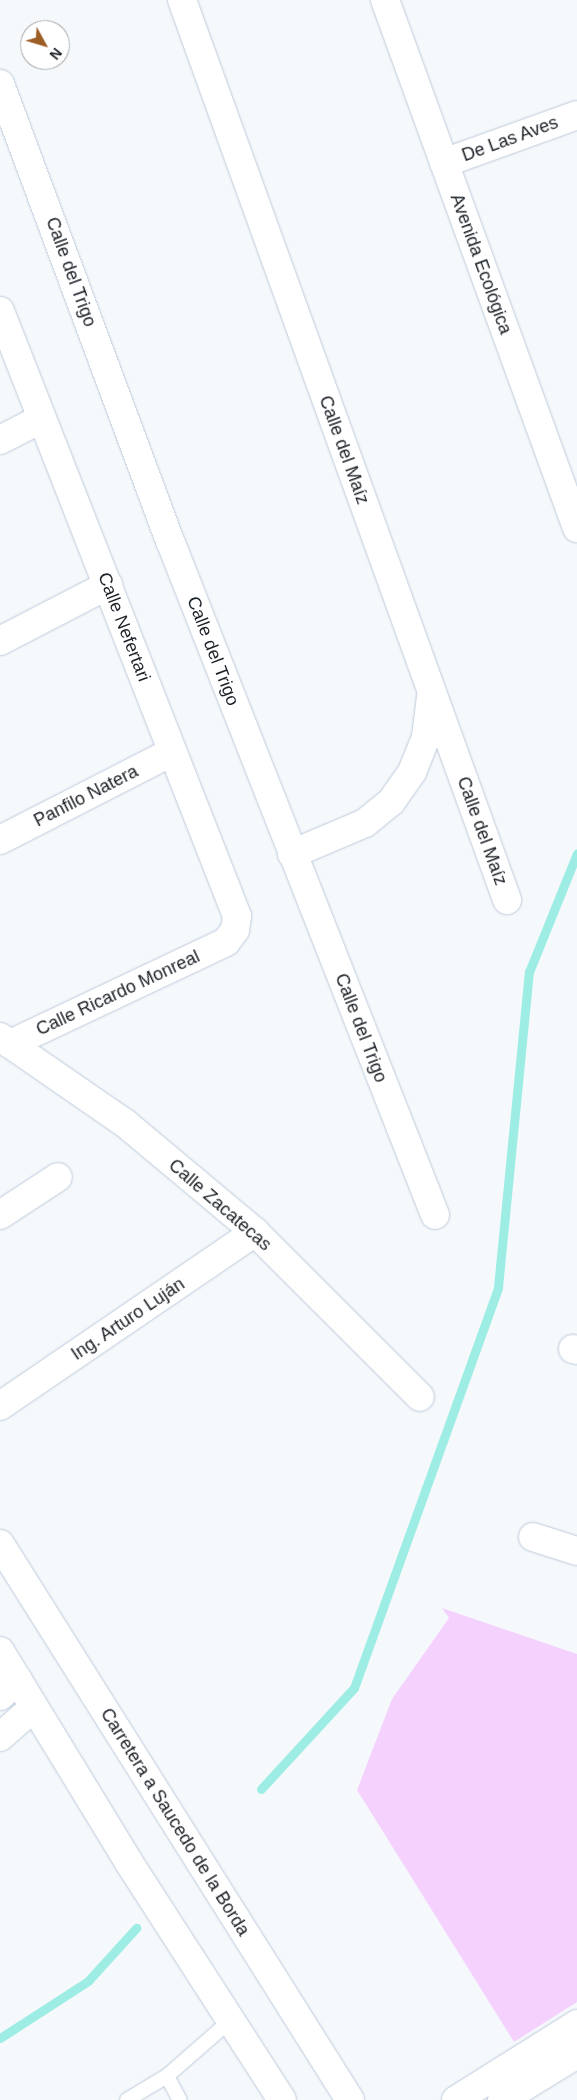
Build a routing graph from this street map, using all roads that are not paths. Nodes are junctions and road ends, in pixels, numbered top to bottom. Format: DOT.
graph roads {
  1 [pos="182,0"];
  2 [pos="385,0"];
  3 [pos="0,84"];
  4 [pos="577,115"];
  5 [pos="444,163"];
  6 [pos="0,310"];
  7 [pos="42,419"];
  8 [pos="0,440"];
  9 [pos="577,528"];
  10 [pos="108,585"];
  11 [pos="0,640"];
  12 [pos="432,693"];
  13 [pos="172,752"];
  14 [pos="0,840"];
  15 [pos="292,854"];
  16 [pos="507,900"];
  17 [pos="226,942"];
  18 [pos="5,1041"];
  19 [pos="58,1177"];
  20 [pos="0,1215"];
  21 [pos="435,1215"];
  22 [pos="256,1232"];
  23 [pos="420,1397"];
  24 [pos="0,1406"];
  25 [pos="533,1537"];
  26 [pos="0,1544"];
  27 [pos="577,1551"];
  28 [pos="0,1651"];
  29 [pos="9,1688"];
  30 [pos="33,1708"];
  31 [pos="0,1737"];
  32 [pos="232,2019"];
  33 [pos="577,2024"];
  34 [pos="577,2054"];
  35 [pos="168,2076"];
  36 [pos="127,2100"];
  37 [pos="180,2100"];
  38 [pos="282,2100"];
  39 [pos="350,2100"];
  40 [pos="456,2100"];
  41 [pos="502,2100"];
  1 -- 12 [label="street, Calle del Maíz"];
  2 -- 5 [label="street, Avenida Ecológica"];
  3 -- 15 [label="street, Calle del Trigo"];
  4 -- 5 [label="street, De Las Aves"];
  5 -- 9 [label="street, Avenida Ecológica"];
  6 -- 7 [label="street, Calle Nefertari"];
  7 -- 8 [label="street"];
  7 -- 10 [label="street, Calle Nefertari"];
  10 -- 11 [label="street"];
  10 -- 13 [label="street, Calle Nefertari"];
  12 -- 15 [label="street"];
  12 -- 16 [label="street, Calle del Maíz"];
  13 -- 14 [label="street, Panfilo Natera"];
  13 -- 17 [label="street, Calle Nefertari"];
  15 -- 21 [label="street, Calle del Trigo"];
  17 -- 18 [label="street, Calle Ricardo Monreal"];
  18 -- 22 [label="street, Calle Zacatecas"];
  19 -- 20 [label="street"];
  22 -- 23 [label="street, Calle Zacatecas"];
  22 -- 24 [label="street, Ing. Arturo Luján"];
  25 -- 27 [label="street"];
  26 -- 39 [label="street, Carretera a Saucedo de la Borda"];
  28 -- 29 [label="street"];
  29 -- 30 [label="street"];
  30 -- 31 [label="street"];
  30 -- 32 [label="street"];
  32 -- 35 [label="lane"];
  32 -- 38 [label="street"];
  33 -- 40 [label="street"];
  34 -- 41 [label="street"];
  35 -- 36 [label="lane"];
  35 -- 37 [label="lane"];
}
